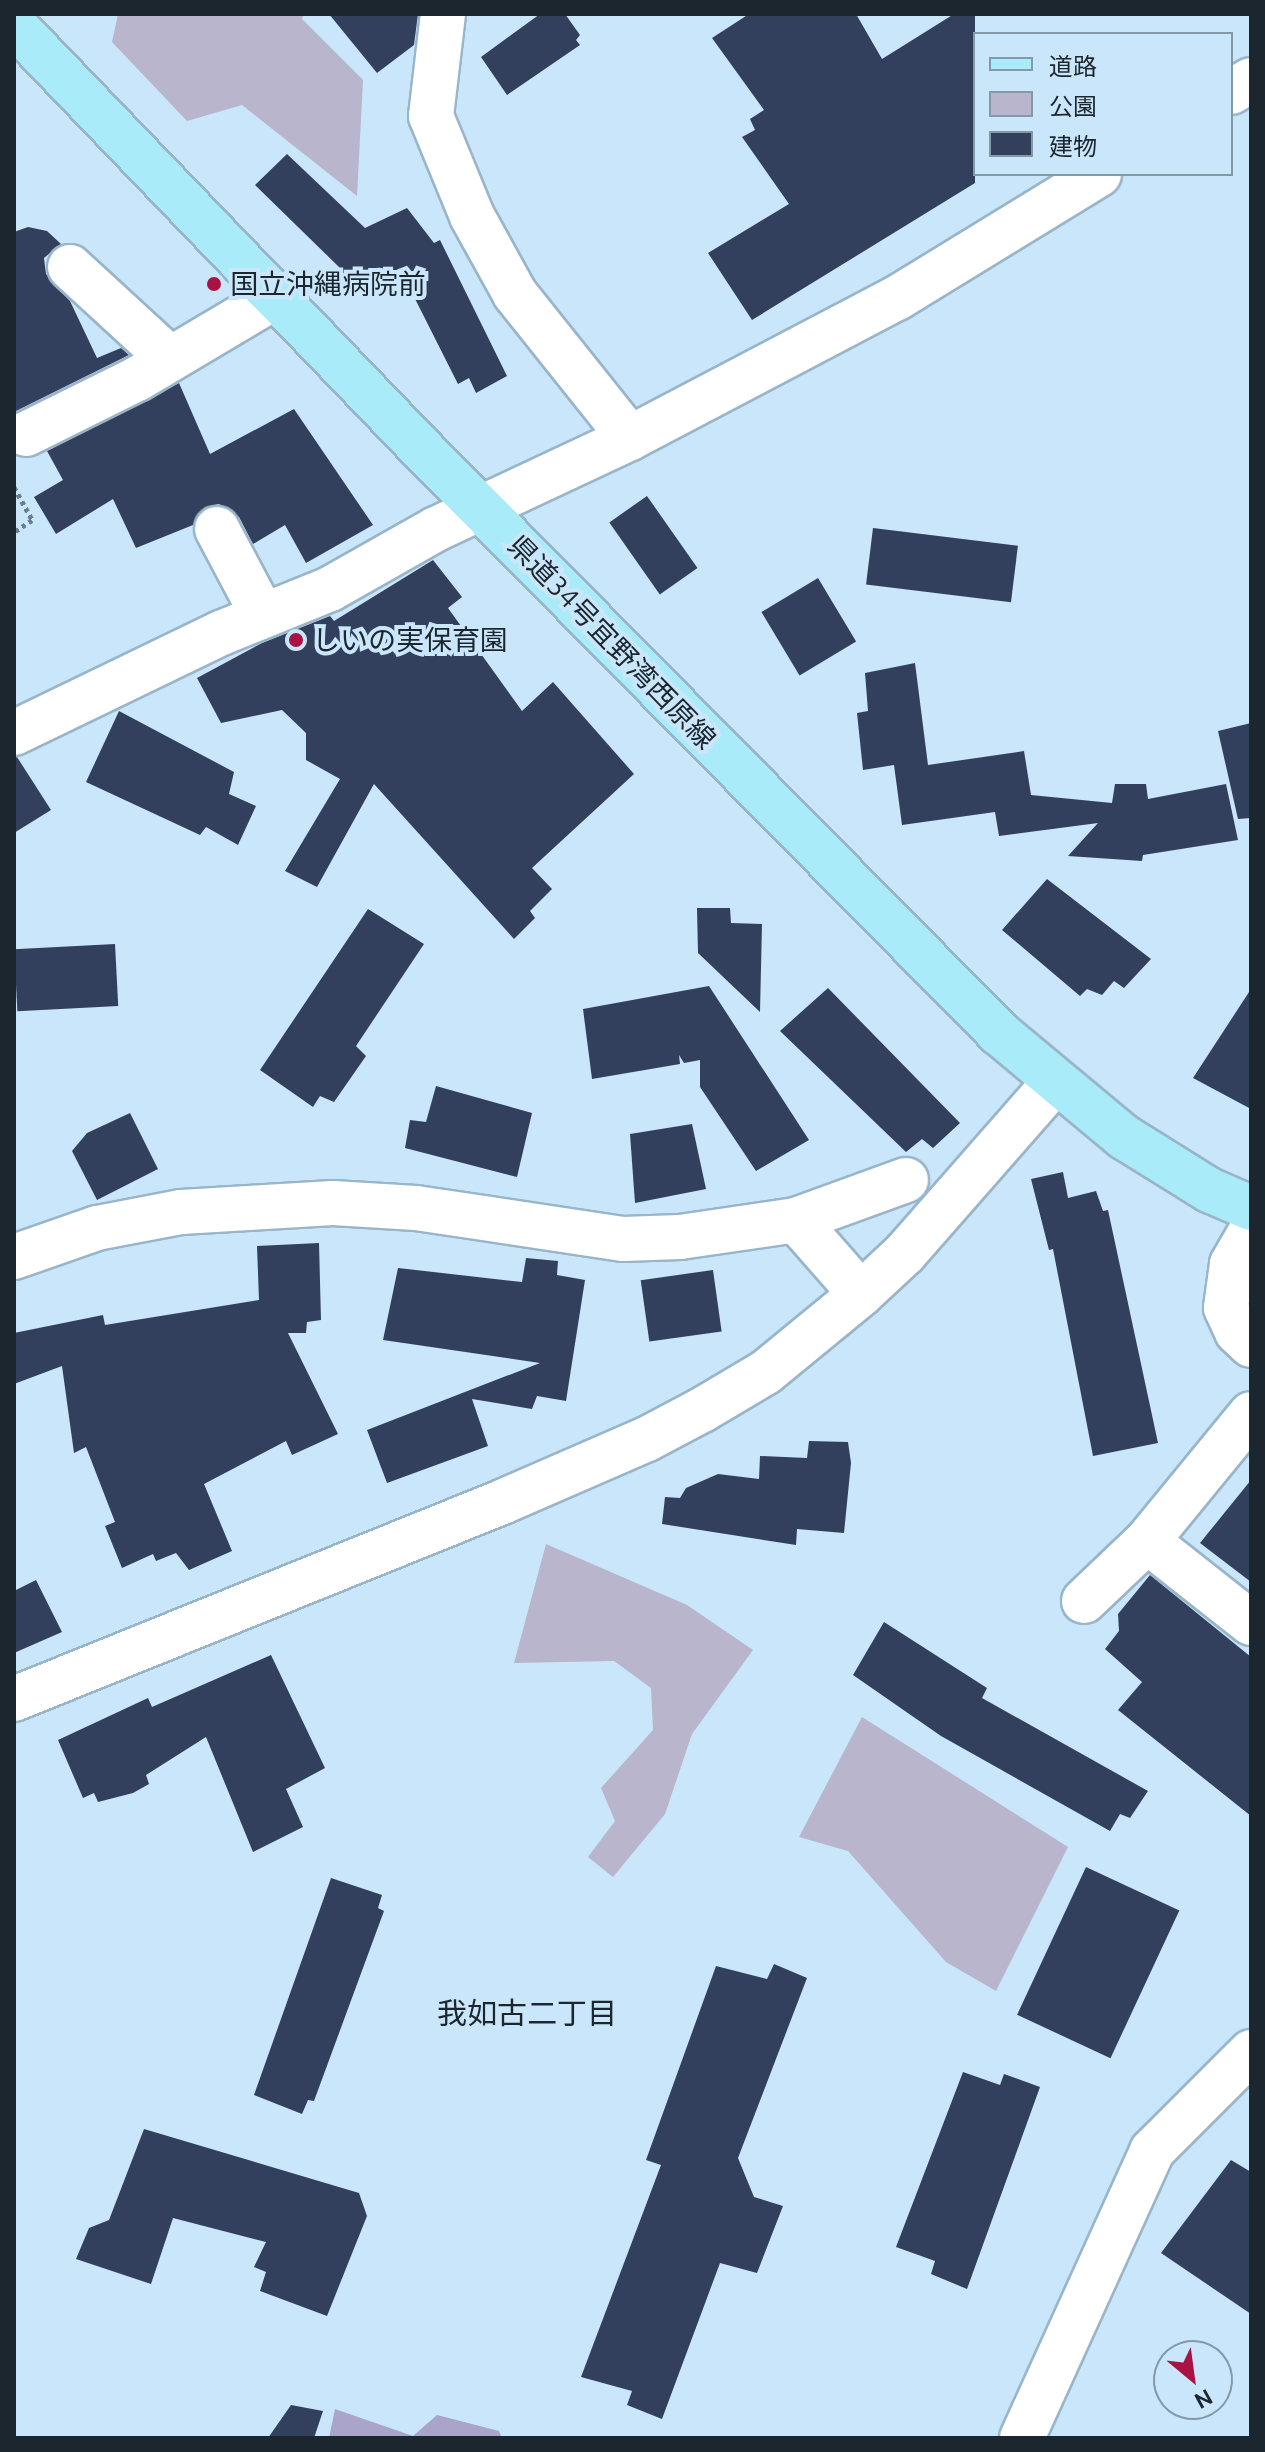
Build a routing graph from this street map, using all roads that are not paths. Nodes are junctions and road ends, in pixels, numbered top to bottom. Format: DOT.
graph roads {
  1 [pos="443,14"];
  2 [pos="14,25"];
  3 [pos="1251,80"];
  4 [pos="1233,91"];
  5 [pos="1096,176"];
  6 [pos="70,267"];
  7 [pos="275,297"];
  8 [pos="170,359"];
  9 [pos="26,434"];
  10 [pos="630,438"];
  11 [pos="481,508"];
  12 [pos="217,529"];
  13 [pos="263,616"];
  14 [pos="14,733"];
  15 [pos="1054,1083"];
  16 [pos="906,1180"];
  17 [pos="1251,1208"];
  18 [pos="796,1220"];
  19 [pos="1251,1231"];
  20 [pos="14,1257"];
  21 [pos="861,1294"];
  22 [pos="1251,1345"];
  23 [pos="1251,1414"];
  24 [pos="1147,1541"];
  25 [pos="1084,1601"];
  26 [pos="1251,1623"];
  27 [pos="14,1699"];
  28 [pos="1251,2052"];
  29 [pos="1022,2438"];
  1 -- 10 [label="street"];
  2 -- 7 [label="main road, 県道34号宜野湾西原線"];
  3 -- 4 [label="street"];
  5 -- 10 [label="street"];
  6 -- 8 [label="street"];
  7 -- 8 [label="street"];
  7 -- 11 [label="main road, 県道34号宜野湾西原線"];
  8 -- 9 [label="street"];
  10 -- 11 [label="street"];
  11 -- 13 [label="street"];
  11 -- 15 [label="main road, 県道34号宜野湾西原線"];
  12 -- 13 [label="street"];
  13 -- 14 [label="street"];
  15 -- 17 [label="main road, 県道34号宜野湾西原線"];
  15 -- 21 [label="street"];
  16 -- 18 [label="street"];
  18 -- 20 [label="street"];
  18 -- 21 [label="street"];
  19 -- 22 [label="street"];
  21 -- 27 [label="street"];
  23 -- 24 [label="street"];
  24 -- 25 [label="street"];
  24 -- 26 [label="street"];
  28 -- 29 [label="street"];
}
